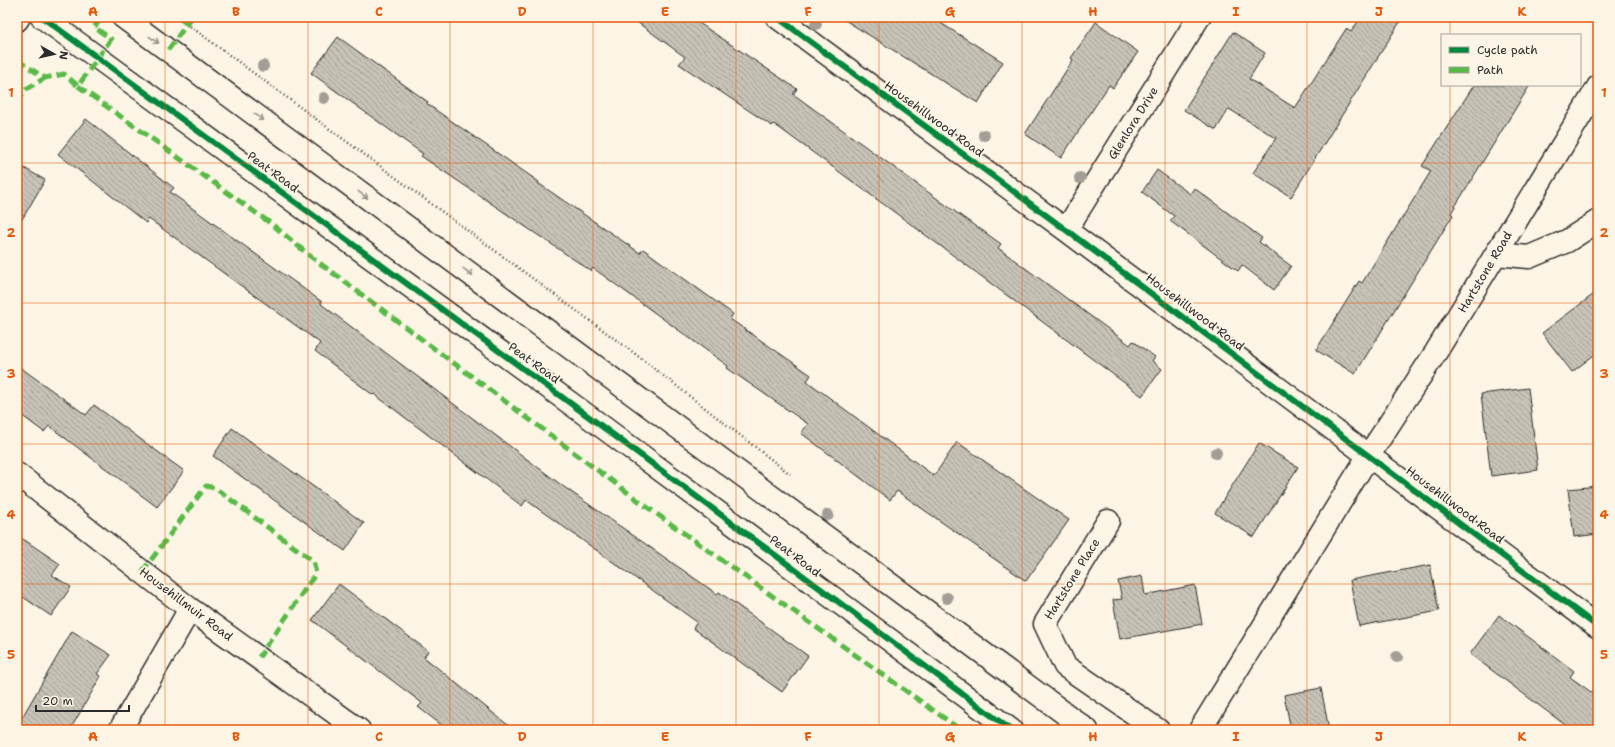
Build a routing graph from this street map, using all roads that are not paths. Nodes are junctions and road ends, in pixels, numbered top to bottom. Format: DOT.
graph roads {
  1 [pos="19,17"];
  2 [pos="42,17"];
  3 [pos="123,17"];
  4 [pos="777,17"];
  5 [pos="1199,17"];
  6 [pos="17,20"];
  7 [pos="800,24"];
  8 [pos="1598,87"];
  9 [pos="1598,221"];
  10 [pos="1066,230"];
  11 [pos="1496,254"];
  12 [pos="1369,455"];
  13 [pos="17,474"];
  14 [pos="1108,521"];
  15 [pos="190,608"];
  16 [pos="1598,627"];
  17 [pos="120,730"];
  18 [pos="359,730"];
  19 [pos="1011,730"];
  20 [pos="1087,730"];
  21 [pos="1158,730"];
  22 [pos="1200,730"];
  1 -- 6 [label="street"];
  2 -- 19 [label="street, Peat Road"];
  3 -- 20 [label="street, one-way"];
  4 -- 7 [label="street, Househillwood Road"];
  5 -- 10 [label="street, Glenlora Drive"];
  7 -- 10 [label="street, Househillwood Road"];
  8 -- 11 [label="street, Hartstone Road"];
  9 -- 11 [label="street"];
  10 -- 12 [label="street, Househillwood Road"];
  11 -- 12 [label="street, Hartstone Road"];
  12 -- 16 [label="street, Househillwood Road"];
  12 -- 22 [label="street, Hartstone Road"];
  13 -- 15 [label="street, Househillmuir Road"];
  14 -- 21 [label="street, Hartstone Place"];
  15 -- 17 [label="street"];
  15 -- 18 [label="street, Househillmuir Road"];
}
